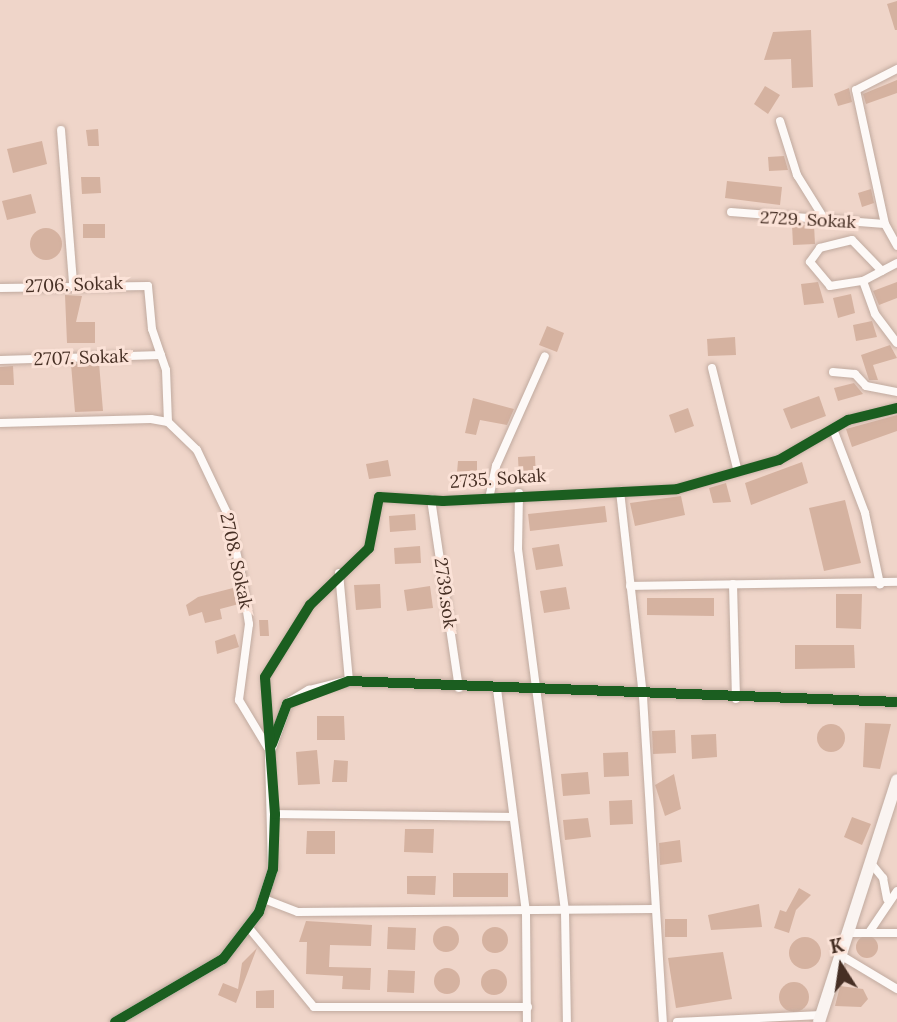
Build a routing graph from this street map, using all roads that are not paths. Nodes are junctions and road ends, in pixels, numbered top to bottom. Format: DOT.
graph roads {
  1 [pos="897,69"];
  2 [pos="780,121"];
  3 [pos="61,130"];
  4 [pos="731,212"];
  5 [pos="825,220"];
  6 [pos="885,224"];
  7 [pos="897,246"];
  8 [pos="897,263"];
  9 [pos="883,271"];
  10 [pos="863,281"];
  11 [pos="73,284"];
  12 [pos="0,288"];
  13 [pos="897,343"];
  14 [pos="161,355"];
  15 [pos="545,356"];
  16 [pos="0,360"];
  17 [pos="712,368"];
  18 [pos="832,372"];
  19 [pos="897,392"];
  20 [pos="897,408"];
  21 [pos="168,422"];
  22 [pos="0,423"];
  23 [pos="833,429"];
  24 [pos="738,472"];
  25 [pos="620,491"];
  26 [pos="519,493"];
  27 [pos="490,494"];
  28 [pos="431,499"];
  29 [pos="339,573"];
  30 [pos="897,582"];
  31 [pos="733,584"];
  32 [pos="880,584"];
  33 [pos="631,586"];
  34 [pos="349,681"];
  35 [pos="459,688"];
  36 [pos="497,690"];
  37 [pos="538,690"];
  38 [pos="643,697"];
  39 [pos="736,699"];
  40 [pos="897,702"];
  41 [pos="270,751"];
  42 [pos="897,780"];
  43 [pos="275,814"];
  44 [pos="513,817"];
  45 [pos="867,859"];
  46 [pos="897,891"];
  47 [pos="264,899"];
  48 [pos="887,899"];
  49 [pos="653,909"];
  50 [pos="565,912"];
  51 [pos="526,913"];
  52 [pos="249,928"];
  53 [pos="870,931"];
  54 [pos="844,933"];
  55 [pos="897,933"];
  56 [pos="837,953"];
  57 [pos="897,989"];
  58 [pos="528,1007"];
  59 [pos="820,1018"];
  60 [pos="687,1021"];
  61 [pos="116,1022"];
  62 [pos="527,1022"];
  63 [pos="567,1022"];
  64 [pos="663,1022"];
  65 [pos="677,1022"];
  1 -- 6 [label="street"];
  2 -- 5 [label="street"];
  3 -- 11 [label="street"];
  4 -- 5 [label="street, 2729. Sokak"];
  5 -- 6 [label="street, 2729. Sokak"];
  6 -- 7 [label="street"];
  8 -- 9 [label="street"];
  9 -- 10 [label="street"];
  9 -- 10 [label="street"];
  10 -- 13 [label="street"];
  11 -- 12 [label="street, 2706. Sokak"];
  11 -- 14 [label="street, 2706. Sokak"];
  14 -- 16 [label="street, 2707. Sokak"];
  14 -- 21 [label="street"];
  15 -- 27 [label="street"];
  17 -- 24 [label="street"];
  18 -- 19 [label="street"];
  20 -- 23 [label="street, 2735. Sokak"];
  21 -- 22 [label="street"];
  21 -- 41 [label="street, 2708. Sokak"];
  23 -- 24 [label="street, 2735. Sokak"];
  23 -- 32 [label="street"];
  24 -- 25 [label="street, 2735. Sokak"];
  25 -- 26 [label="street, 2735. Sokak"];
  25 -- 33 [label="street"];
  26 -- 27 [label="street, 2735. Sokak"];
  26 -- 37 [label="street"];
  27 -- 28 [label="street, 2735. Sokak"];
  28 -- 29 [label="street, 2735. Sokak"];
  28 -- 35 [label="street, 2739.sok"];
  29 -- 34 [label="street"];
  29 -- 41 [label="street, 2735. Sokak"];
  30 -- 32 [label="street"];
  31 -- 32 [label="street"];
  31 -- 33 [label="street"];
  31 -- 39 [label="street"];
  33 -- 38 [label="street"];
  34 -- 35 [label="street"];
  34 -- 41 [label="street"];
  35 -- 36 [label="street"];
  36 -- 37 [label="street"];
  36 -- 44 [label="street"];
  37 -- 38 [label="street"];
  37 -- 50 [label="street"];
  38 -- 39 [label="street"];
  38 -- 49 [label="street"];
  39 -- 40 [label="street"];
  41 -- 43 [label="street"];
  42 -- 45 [label="main road"];
  43 -- 44 [label="street"];
  43 -- 47 [label="street"];
  44 -- 51 [label="street"];
  45 -- 48 [label="street"];
  45 -- 54 [label="main road"];
  46 -- 48 [label="street"];
  47 -- 51 [label="street"];
  47 -- 52 [label="street"];
  48 -- 53 [label="street"];
  49 -- 50 [label="street"];
  49 -- 64 [label="street"];
  50 -- 51 [label="street"];
  50 -- 63 [label="street"];
  51 -- 58 [label="street"];
  52 -- 58 [label="street"];
  52 -- 61 [label="street"];
  53 -- 54 [label="street"];
  53 -- 55 [label="street"];
  54 -- 56 [label="main road"];
  56 -- 57 [label="street"];
  56 -- 59 [label="main road"];
  58 -- 62 [label="street"];
  59 -- 60 [label="street"];
  60 -- 65 [label="street"];
}
